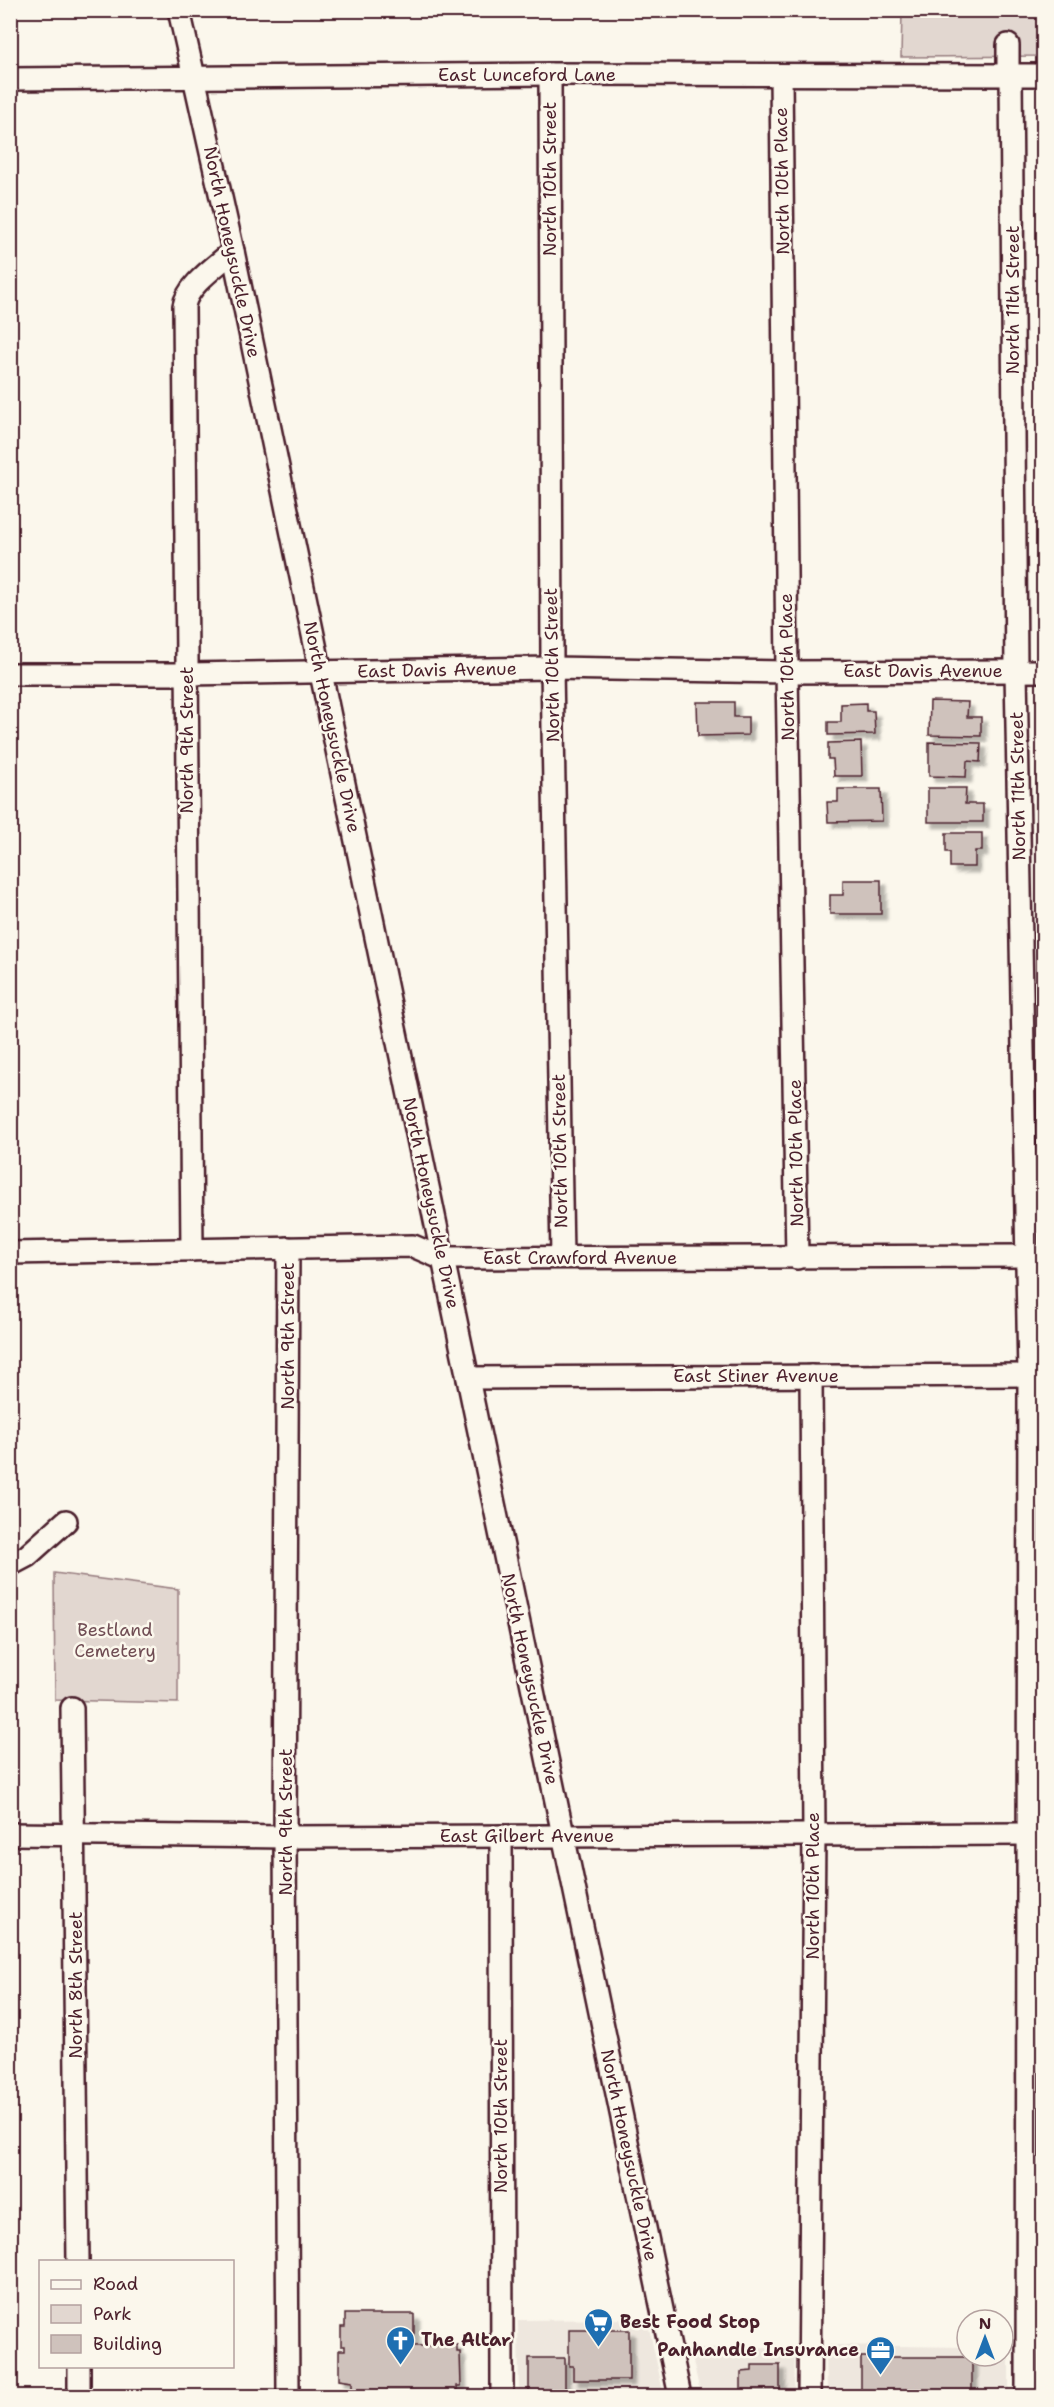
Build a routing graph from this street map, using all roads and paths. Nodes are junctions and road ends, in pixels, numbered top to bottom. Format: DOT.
graph roads {
  1 [pos="179,10"];
  2 [pos="1008,45"];
  3 [pos="550,74"];
  4 [pos="781,75"];
  5 [pos="1010,75"];
  6 [pos="1044,75"];
  7 [pos="193,78"];
  8 [pos="10,79"];
  9 [pos="233,251"];
  10 [pos="552,668"];
  11 [pos="1016,671"];
  12 [pos="1044,671"];
  13 [pos="787,672"];
  14 [pos="320,673"];
  15 [pos="10,674"];
  16 [pos="187,674"];
  17 [pos="288,1248"];
  18 [pos="192,1250"];
  19 [pos="10,1253"];
  20 [pos="1036,1256"];
  21 [pos="562,1257"];
  22 [pos="441,1258"];
  23 [pos="798,1258"];
  24 [pos="1036,1375"];
  25 [pos="811,1376"];
  26 [pos="468,1378"];
  27 [pos="66,1521"];
  28 [pos="19,1560"];
  29 [pos="72,1708"];
  30 [pos="10,1834"];
  31 [pos="1036,1834"];
  32 [pos="75,1835"];
  33 [pos="814,1835"];
  34 [pos="501,1836"];
  35 [pos="562,1836"];
  36 [pos="285,1837"];
  37 [pos="78,2260"];
  38 [pos="79,2368"];
  39 [pos="79,2397"];
  40 [pos="288,2397"];
  41 [pos="502,2397"];
  42 [pos="680,2397"];
  43 [pos="809,2397"];
  44 [pos="1027,2397"];
  1 -- 7 [label="street, North Honeysuckle Drive"];
  2 -- 5 [label="street, North 11th Street"];
  3 -- 4 [label="street, East Lunceford Lane"];
  3 -- 7 [label="street, East Lunceford Lane"];
  3 -- 10 [label="street, North 10th Street"];
  4 -- 5 [label="street, East Lunceford Lane"];
  4 -- 13 [label="street, North 10th Place"];
  5 -- 6 [label="street, East Lunceford Lane"];
  5 -- 11 [label="street, North 11th Street"];
  7 -- 8 [label="street, East Lunceford Lane"];
  7 -- 9 [label="street, North Honeysuckle Drive"];
  9 -- 14 [label="street, North Honeysuckle Drive"];
  9 -- 16 [label="street, North 9th Street"];
  10 -- 13 [label="street, East Davis Avenue"];
  10 -- 14 [label="street, East Davis Avenue"];
  10 -- 21 [label="street, North 10th Street"];
  11 -- 12 [label="street, East Davis Avenue"];
  11 -- 13 [label="street, East Davis Avenue"];
  11 -- 20 [label="street, North 11th Street"];
  13 -- 23 [label="street, North 10th Place"];
  14 -- 16 [label="street, East Davis Avenue"];
  14 -- 22 [label="street, North Honeysuckle Drive"];
  15 -- 16 [label="street, East Davis Avenue"];
  16 -- 18 [label="street, North 9th Street"];
  17 -- 18 [label="street, East Crawford Avenue"];
  17 -- 22 [label="street, East Crawford Avenue"];
  17 -- 36 [label="street, North 9th Street"];
  18 -- 19 [label="street, East Crawford Avenue"];
  20 -- 23 [label="street, East Crawford Avenue"];
  20 -- 24 [label="street, North 11th Street"];
  21 -- 22 [label="street, East Crawford Avenue"];
  21 -- 23 [label="street, East Crawford Avenue"];
  22 -- 26 [label="street, North Honeysuckle Drive"];
  24 -- 25 [label="street, East Stiner Avenue"];
  24 -- 31 [label="street, North 11th Street"];
  25 -- 26 [label="street, East Stiner Avenue"];
  25 -- 33 [label="street, North 10th Place"];
  26 -- 35 [label="street, North Honeysuckle Drive"];
  27 -- 28 [label="street"];
  29 -- 32 [label="street, North 8th Street"];
  30 -- 32 [label="street, East Gilbert Avenue"];
  31 -- 33 [label="street, East Gilbert Avenue"];
  31 -- 44 [label="street, North 11th Street"];
  32 -- 36 [label="street, East Gilbert Avenue"];
  32 -- 37 [label="street, North 8th Street"];
  33 -- 35 [label="street, East Gilbert Avenue"];
  33 -- 43 [label="street, North 10th Place"];
  34 -- 35 [label="street, East Gilbert Avenue"];
  34 -- 36 [label="street, East Gilbert Avenue"];
  34 -- 41 [label="street, North 10th Street"];
  35 -- 42 [label="street, North Honeysuckle Drive"];
  36 -- 40 [label="street, North 9th Street"];
  38 -- 39 [label="street"];
}
